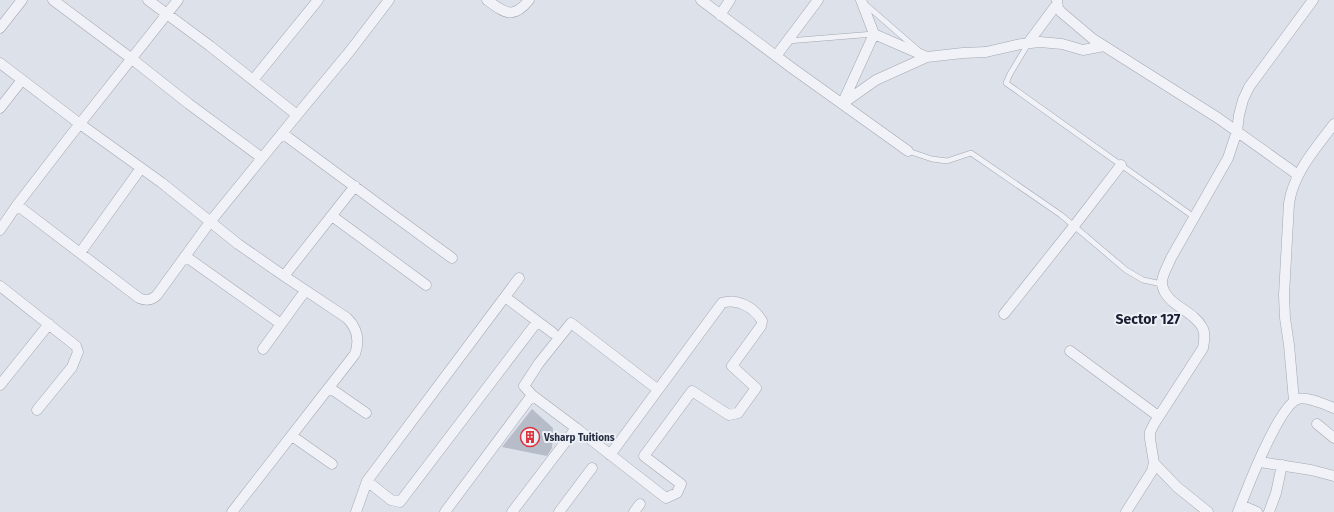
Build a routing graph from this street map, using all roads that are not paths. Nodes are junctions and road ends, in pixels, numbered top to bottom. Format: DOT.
graph roads {
  1 [pos="22,0"];
  2 [pos="53,0"];
  3 [pos="148,0"];
  4 [pos="178,0"];
  5 [pos="318,0"];
  6 [pos="389,0"];
  7 [pos="487,0"];
  8 [pos="529,0"];
  9 [pos="701,0"];
  10 [pos="730,0"];
  11 [pos="818,0"];
  12 [pos="861,0"];
  13 [pos="1313,0"];
  14 [pos="1057,2"];
  15 [pos="720,14"];
  16 [pos="167,15"];
  17 [pos="0,28"];
  18 [pos="874,34"];
  19 [pos="787,41"];
  20 [pos="1028,43"];
  21 [pos="1104,46"];
  22 [pos="776,56"];
  23 [pos="927,57"];
  24 [pos="132,59"];
  25 [pos="0,63"];
  26 [pos="22,80"];
  27 [pos="253,80"];
  28 [pos="842,104"];
  29 [pos="0,108"];
  30 [pos="297,115"];
  31 [pos="80,124"];
  32 [pos="1334,124"];
  33 [pos="1237,131"];
  34 [pos="282,133"];
  35 [pos="908,151"];
  36 [pos="262,158"];
  37 [pos="1121,165"];
  38 [pos="142,168"];
  39 [pos="1298,175"];
  40 [pos="355,186"];
  41 [pos="17,205"];
  42 [pos="332,216"];
  43 [pos="1194,217"];
  44 [pos="210,222"];
  45 [pos="1074,226"];
  46 [pos="0,230"];
  47 [pos="80,253"];
  48 [pos="185,256"];
  49 [pos="452,258"];
  50 [pos="284,276"];
  51 [pos="519,278"];
  52 [pos="1162,284"];
  53 [pos="426,285"];
  54 [pos="0,286"];
  55 [pos="305,291"];
  56 [pos="505,297"];
  57 [pos="1004,314"];
  58 [pos="537,322"];
  59 [pos="49,324"];
  60 [pos="281,324"];
  61 [pos="553,334"];
  62 [pos="263,349"];
  63 [pos="1070,351"];
  64 [pos="0,385"];
  65 [pos="330,388"];
  66 [pos="658,389"];
  67 [pos="532,396"];
  68 [pos="1294,401"];
  69 [pos="1334,408"];
  70 [pos="37,410"];
  71 [pos="366,413"];
  72 [pos="1158,416"];
  73 [pos="1317,424"];
  74 [pos="576,428"];
  75 [pos="292,436"];
  76 [pos="1334,438"];
  77 [pos="610,455"];
  78 [pos="1260,462"];
  79 [pos="1154,463"];
  80 [pos="332,464"];
  81 [pos="1282,465"];
  82 [pos="592,468"];
  83 [pos="1334,476"];
  84 [pos="367,481"];
  85 [pos="640,504"];
  86 [pos="1239,509"];
  87 [pos="232,512"];
  88 [pos="356,512"];
  89 [pos="445,512"];
  90 [pos="512,512"];
  91 [pos="559,512"];
  92 [pos="634,512"];
  93 [pos="1126,512"];
  94 [pos="1208,512"];
  95 [pos="1257,512"];
  96 [pos="1269,512"];
  1 -- 17 [label="street"];
  2 -- 24 [label="street"];
  3 -- 16 [label="street"];
  4 -- 16 [label="street"];
  5 -- 27 [label="street"];
  6 -- 30 [label="street"];
  7 -- 8 [label="street"];
  9 -- 15 [label="street"];
  10 -- 15 [label="street"];
  11 -- 19 [label="street"];
  12 -- 18 [label="street"];
  12 -- 23 [label="lane"];
  13 -- 33 [label="street"];
  14 -- 20 [label="street"];
  14 -- 21 [label="street"];
  15 -- 22 [label="street"];
  16 -- 24 [label="street"];
  16 -- 27 [label="street"];
  18 -- 19 [label="lane"];
  18 -- 23 [label="street"];
  18 -- 28 [label="street"];
  19 -- 22 [label="street"];
  20 -- 21 [label="street"];
  20 -- 23 [label="street"];
  20 -- 37 [label="lane"];
  21 -- 33 [label="street"];
  22 -- 28 [label="street"];
  23 -- 28 [label="street"];
  24 -- 31 [label="street"];
  24 -- 36 [label="street"];
  25 -- 26 [label="street"];
  26 -- 29 [label="street"];
  26 -- 31 [label="street"];
  27 -- 30 [label="street"];
  28 -- 35 [label="street"];
  30 -- 34 [label="street"];
  31 -- 38 [label="street"];
  31 -- 41 [label="street"];
  32 -- 39 [label="street"];
  33 -- 39 [label="street"];
  33 -- 43 [label="street"];
  34 -- 36 [label="street"];
  34 -- 40 [label="street"];
  35 -- 45 [label="lane"];
  36 -- 44 [label="street"];
  37 -- 43 [label="lane"];
  37 -- 45 [label="street"];
  38 -- 44 [label="street"];
  38 -- 47 [label="street"];
  39 -- 68 [label="street"];
  40 -- 42 [label="street"];
  40 -- 49 [label="street"];
  41 -- 46 [label="street"];
  41 -- 47 [label="street"];
  42 -- 50 [label="street"];
  42 -- 53 [label="street"];
  43 -- 52 [label="street"];
  44 -- 48 [label="street"];
  44 -- 50 [label="street"];
  45 -- 52 [label="lane"];
  45 -- 57 [label="street"];
  47 -- 48 [label="street"];
  48 -- 60 [label="street"];
  50 -- 55 [label="street"];
  51 -- 56 [label="street"];
  52 -- 72 [label="street"];
  54 -- 59 [label="street"];
  55 -- 60 [label="street"];
  55 -- 65 [label="street"];
  56 -- 58 [label="street"];
  56 -- 84 [label="street"];
  58 -- 61 [label="street"];
  58 -- 84 [label="street"];
  59 -- 64 [label="street"];
  59 -- 70 [label="street"];
  60 -- 62 [label="street"];
  63 -- 72 [label="street"];
  65 -- 71 [label="street"];
  65 -- 75 [label="street"];
  66 -- 67 [label="street"];
  66 -- 77 [label="street"];
  66 -- 77 [label="street"];
  67 -- 74 [label="street"];
  67 -- 89 [label="street"];
  68 -- 69 [label="street"];
  68 -- 78 [label="street"];
  72 -- 79 [label="street"];
  73 -- 76 [label="street"];
  74 -- 77 [label="street"];
  74 -- 90 [label="street"];
  75 -- 80 [label="street"];
  75 -- 87 [label="street"];
  78 -- 81 [label="street"];
  78 -- 86 [label="street"];
  79 -- 93 [label="street"];
  79 -- 94 [label="street"];
  81 -- 83 [label="street"];
  81 -- 96 [label="street"];
  82 -- 91 [label="street"];
  84 -- 88 [label="street"];
  85 -- 92 [label="street"];
  86 -- 95 [label="street"];
}
